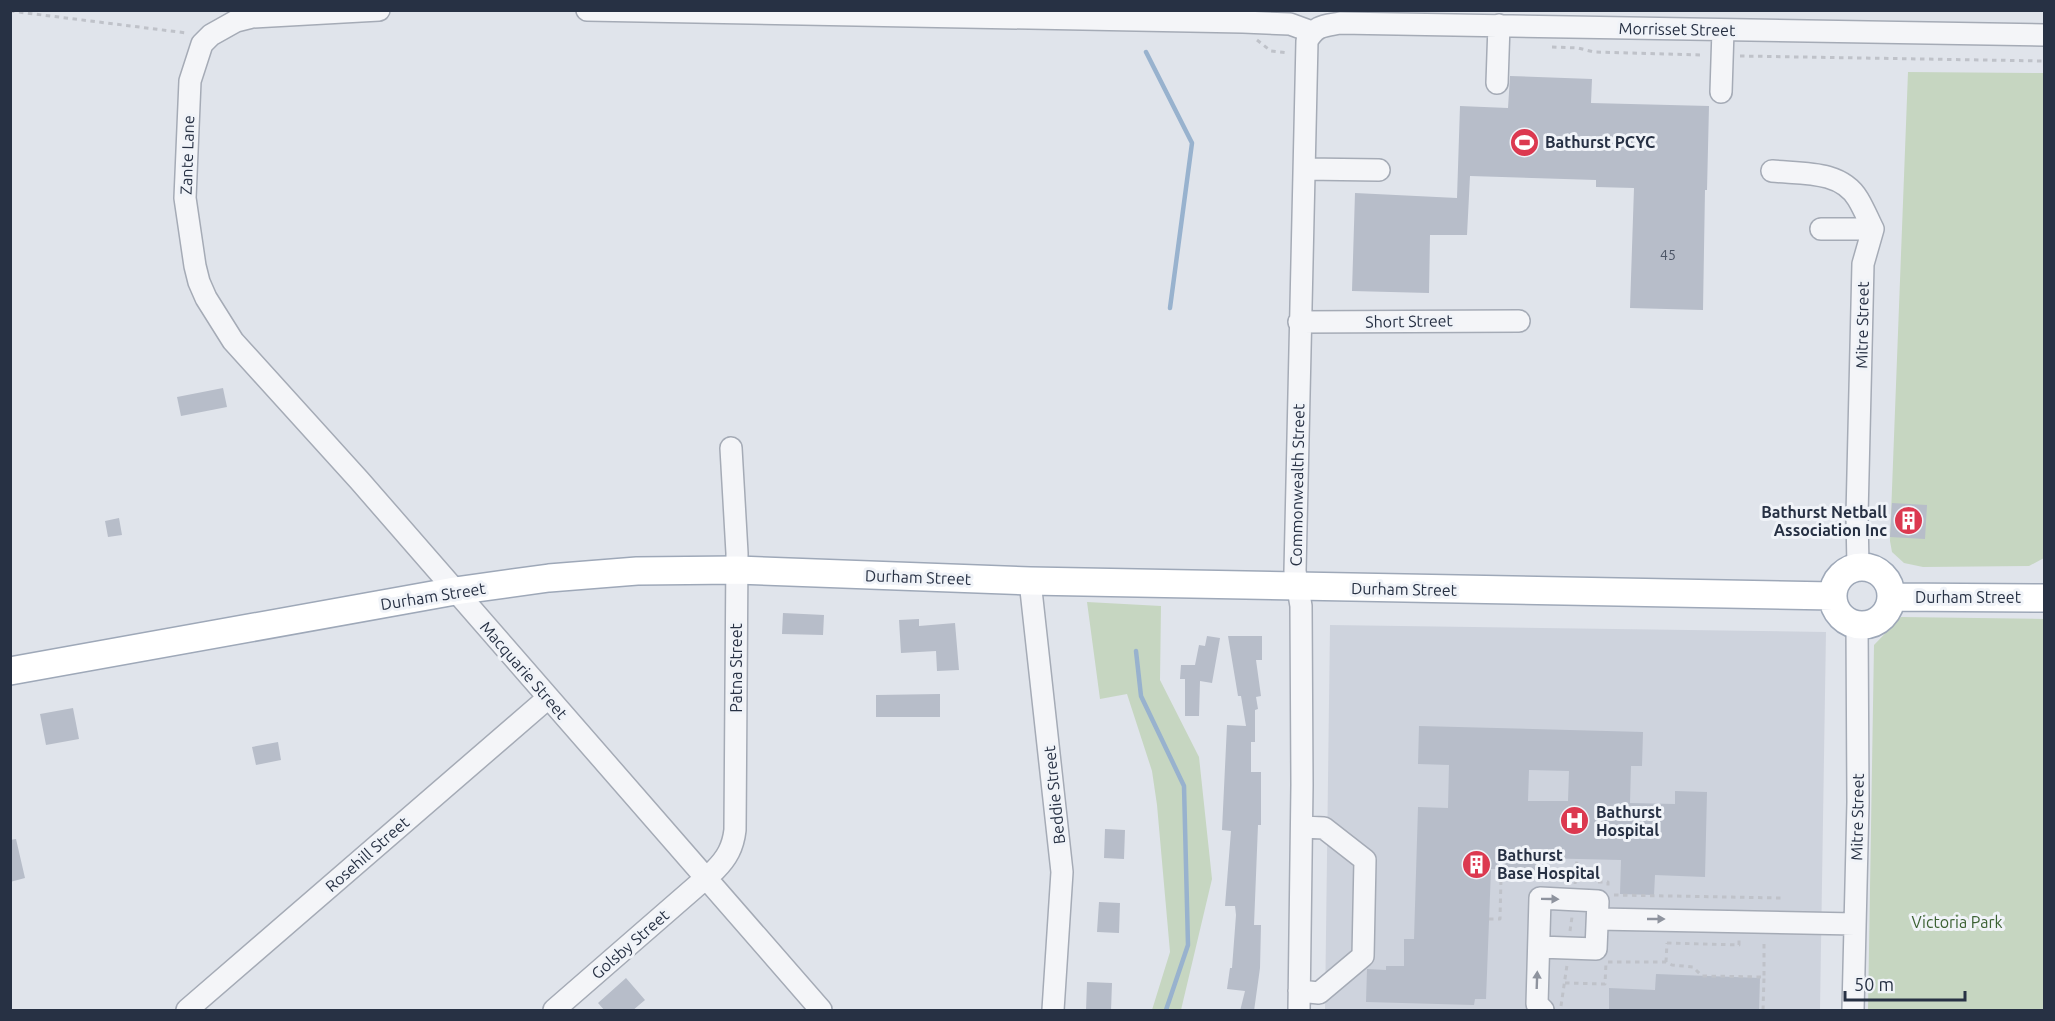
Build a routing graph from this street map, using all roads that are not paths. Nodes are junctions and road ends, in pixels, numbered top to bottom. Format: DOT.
graph roads {
  1 [pos="379,10"];
  2 [pos="586,10"];
  3 [pos="1306,10"];
  4 [pos="1105,14"];
  5 [pos="1499,26"];
  6 [pos="1723,30"];
  7 [pos="1312,32"];
  8 [pos="2044,35"];
  9 [pos="1497,83"];
  10 [pos="1721,92"];
  11 [pos="1305,169"];
  12 [pos="1378,170"];
  13 [pos="1772,171"];
  14 [pos="1821,229"];
  15 [pos="1873,229"];
  16 [pos="195,266"];
  17 [pos="1519,321"];
  18 [pos="1299,322"];
  19 [pos="732,448"];
  20 [pos="1858,567"];
  21 [pos="737,570"];
  22 [pos="1030,581"];
  23 [pos="1298,587"];
  24 [pos="455,591"];
  25 [pos="1833,596"];
  26 [pos="1891,597"];
  27 [pos="2044,598"];
  28 [pos="1857,624"];
  29 [pos="10,670"];
  30 [pos="548,698"];
  31 [pos="1302,827"];
  32 [pos="706,878"];
  33 [pos="1598,918"];
  34 [pos="1855,924"];
  35 [pos="1539,947"];
  36 [pos="1299,1001"];
  37 [pos="187,1011"];
  38 [pos="554,1011"];
  39 [pos="821,1011"];
  40 [pos="1053,1011"];
  41 [pos="1543,1011"];
  42 [pos="1853,1011"];
  1 -- 16 [label="street, Zante Lane"];
  2 -- 4 [label="street"];
  3 -- 7 [label="street"];
  4 -- 7 [label="street"];
  5 -- 6 [label="street, Morrisset Street"];
  5 -- 7 [label="street, Morrisset Street"];
  5 -- 9 [label="street"];
  6 -- 8 [label="street, Morrisset Street"];
  6 -- 10 [label="street"];
  7 -- 11 [label="street, Commonwealth Street"];
  11 -- 12 [label="street"];
  11 -- 18 [label="street, Commonwealth Street"];
  13 -- 15 [label="street"];
  14 -- 15 [label="street"];
  15 -- 20 [label="street, Mitre Street"];
  16 -- 24 [label="street, Macquarie Street"];
  17 -- 18 [label="street, Short Street"];
  18 -- 23 [label="street, Commonwealth Street"];
  19 -- 21 [label="street, Patna Street"];
  20 -- 25 [label="main road"];
  20 -- 26 [label="main road"];
  21 -- 22 [label="main road, Durham Street"];
  21 -- 24 [label="main road, Durham Street"];
  21 -- 32 [label="street, Patna Street"];
  22 -- 23 [label="main road, Durham Street"];
  22 -- 40 [label="street, Beddie Street"];
  23 -- 25 [label="main road, Durham Street"];
  23 -- 31 [label="street, Commonwealth Street"];
  24 -- 29 [label="main road, Durham Street"];
  24 -- 30 [label="street, Macquarie Street"];
  25 -- 28 [label="main road"];
  26 -- 27 [label="main road, Durham Street"];
  26 -- 28 [label="main road"];
  28 -- 34 [label="street, Mitre Street"];
  30 -- 32 [label="street, Macquarie Street"];
  30 -- 37 [label="street, Rosehill Street"];
  31 -- 36 [label="street, Commonwealth Street"];
  31 -- 36 [label="street"];
  32 -- 38 [label="street, Golsby Street"];
  32 -- 39 [label="street, Macquarie Street"];
  33 -- 34 [label="street, one-way"];
  33 -- 35 [label="street"];
  35 -- 33 [label="street, one-way"];
  34 -- 42 [label="street, Mitre Street"];
  41 -- 35 [label="street, one-way"];
}
